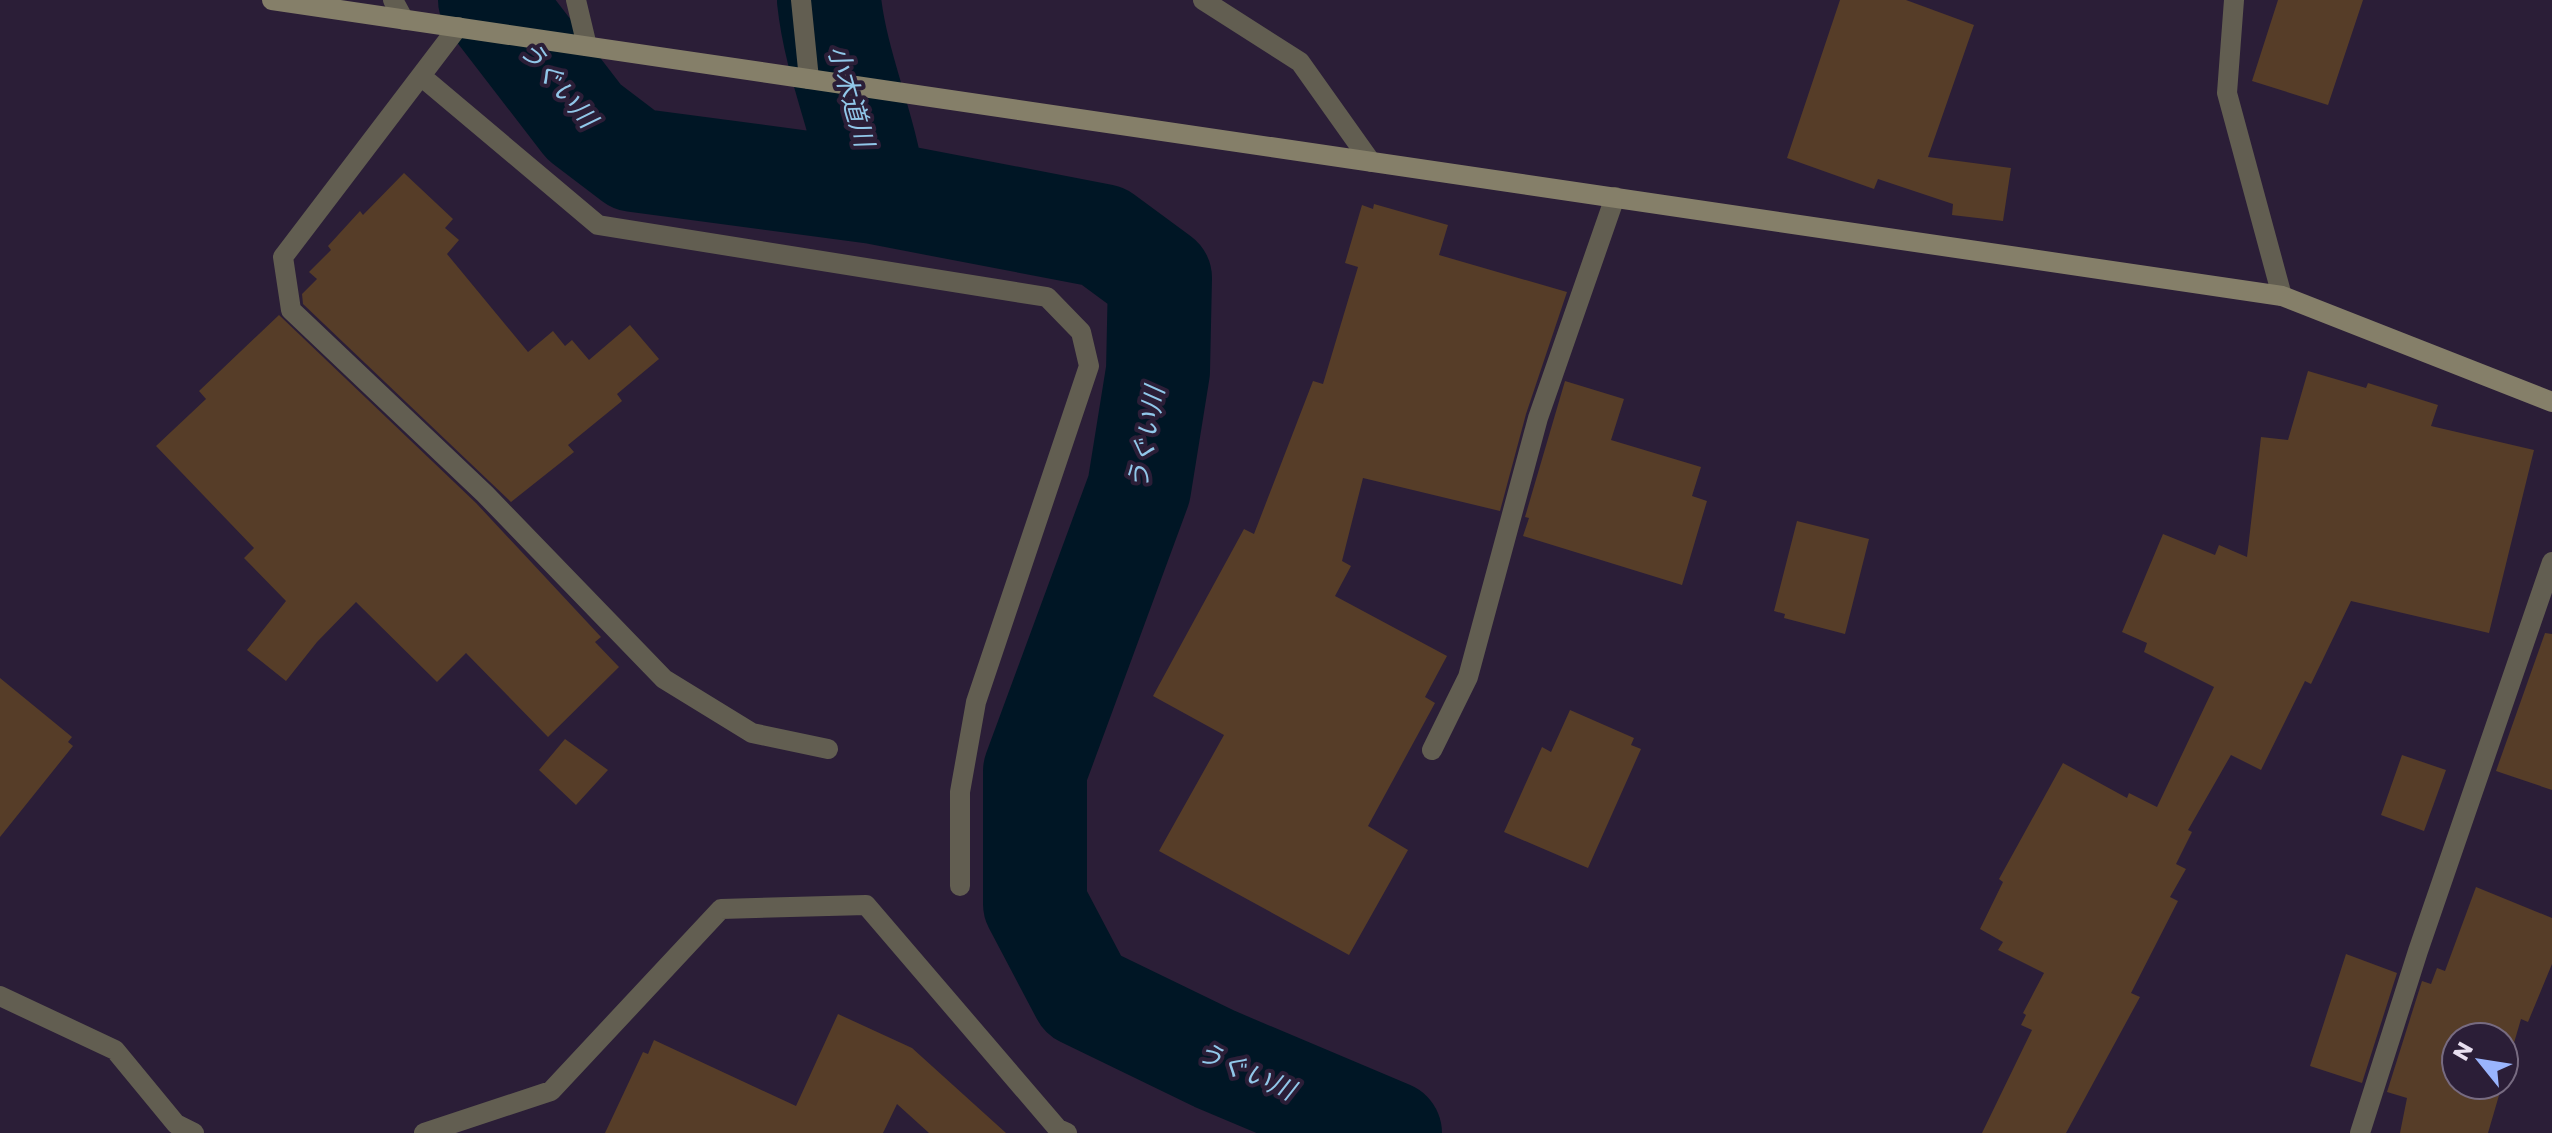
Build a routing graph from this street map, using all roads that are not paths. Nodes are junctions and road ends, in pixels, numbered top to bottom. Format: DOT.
graph roads {
  1 [pos="272,0"];
  2 [pos="393,0"];
  3 [pos="576,0"];
  4 [pos="801,0"];
  5 [pos="1203,0"];
  6 [pos="2234,0"];
  7 [pos="404,20"];
  8 [pos="458,27"];
  9 [pos="585,46"];
  10 [pos="421,76"];
  11 [pos="812,79"];
  12 [pos="1371,162"];
  13 [pos="1615,197"];
  14 [pos="2282,296"];
  15 [pos="2552,402"];
  16 [pos="2552,562"];
  17 [pos="828,749"];
  18 [pos="1432,750"];
  19 [pos="960,886"];
  20 [pos="0,996"];
  21 [pos="194,1133"];
  22 [pos="424,1133"];
  23 [pos="1067,1133"];
  24 [pos="2360,1133"];
  1 -- 7 [label="street"];
  2 -- 7 [label="street"];
  3 -- 9 [label="street"];
  4 -- 11 [label="street"];
  5 -- 12 [label="street"];
  6 -- 14 [label="street"];
  7 -- 8 [label="street"];
  8 -- 9 [label="street"];
  8 -- 10 [label="street"];
  9 -- 11 [label="street"];
  10 -- 17 [label="street"];
  10 -- 19 [label="street"];
  11 -- 12 [label="street"];
  12 -- 13 [label="street"];
  13 -- 14 [label="street"];
  13 -- 18 [label="street"];
  14 -- 15 [label="street"];
  16 -- 24 [label="street"];
  20 -- 21 [label="street"];
  22 -- 23 [label="street"];
}
